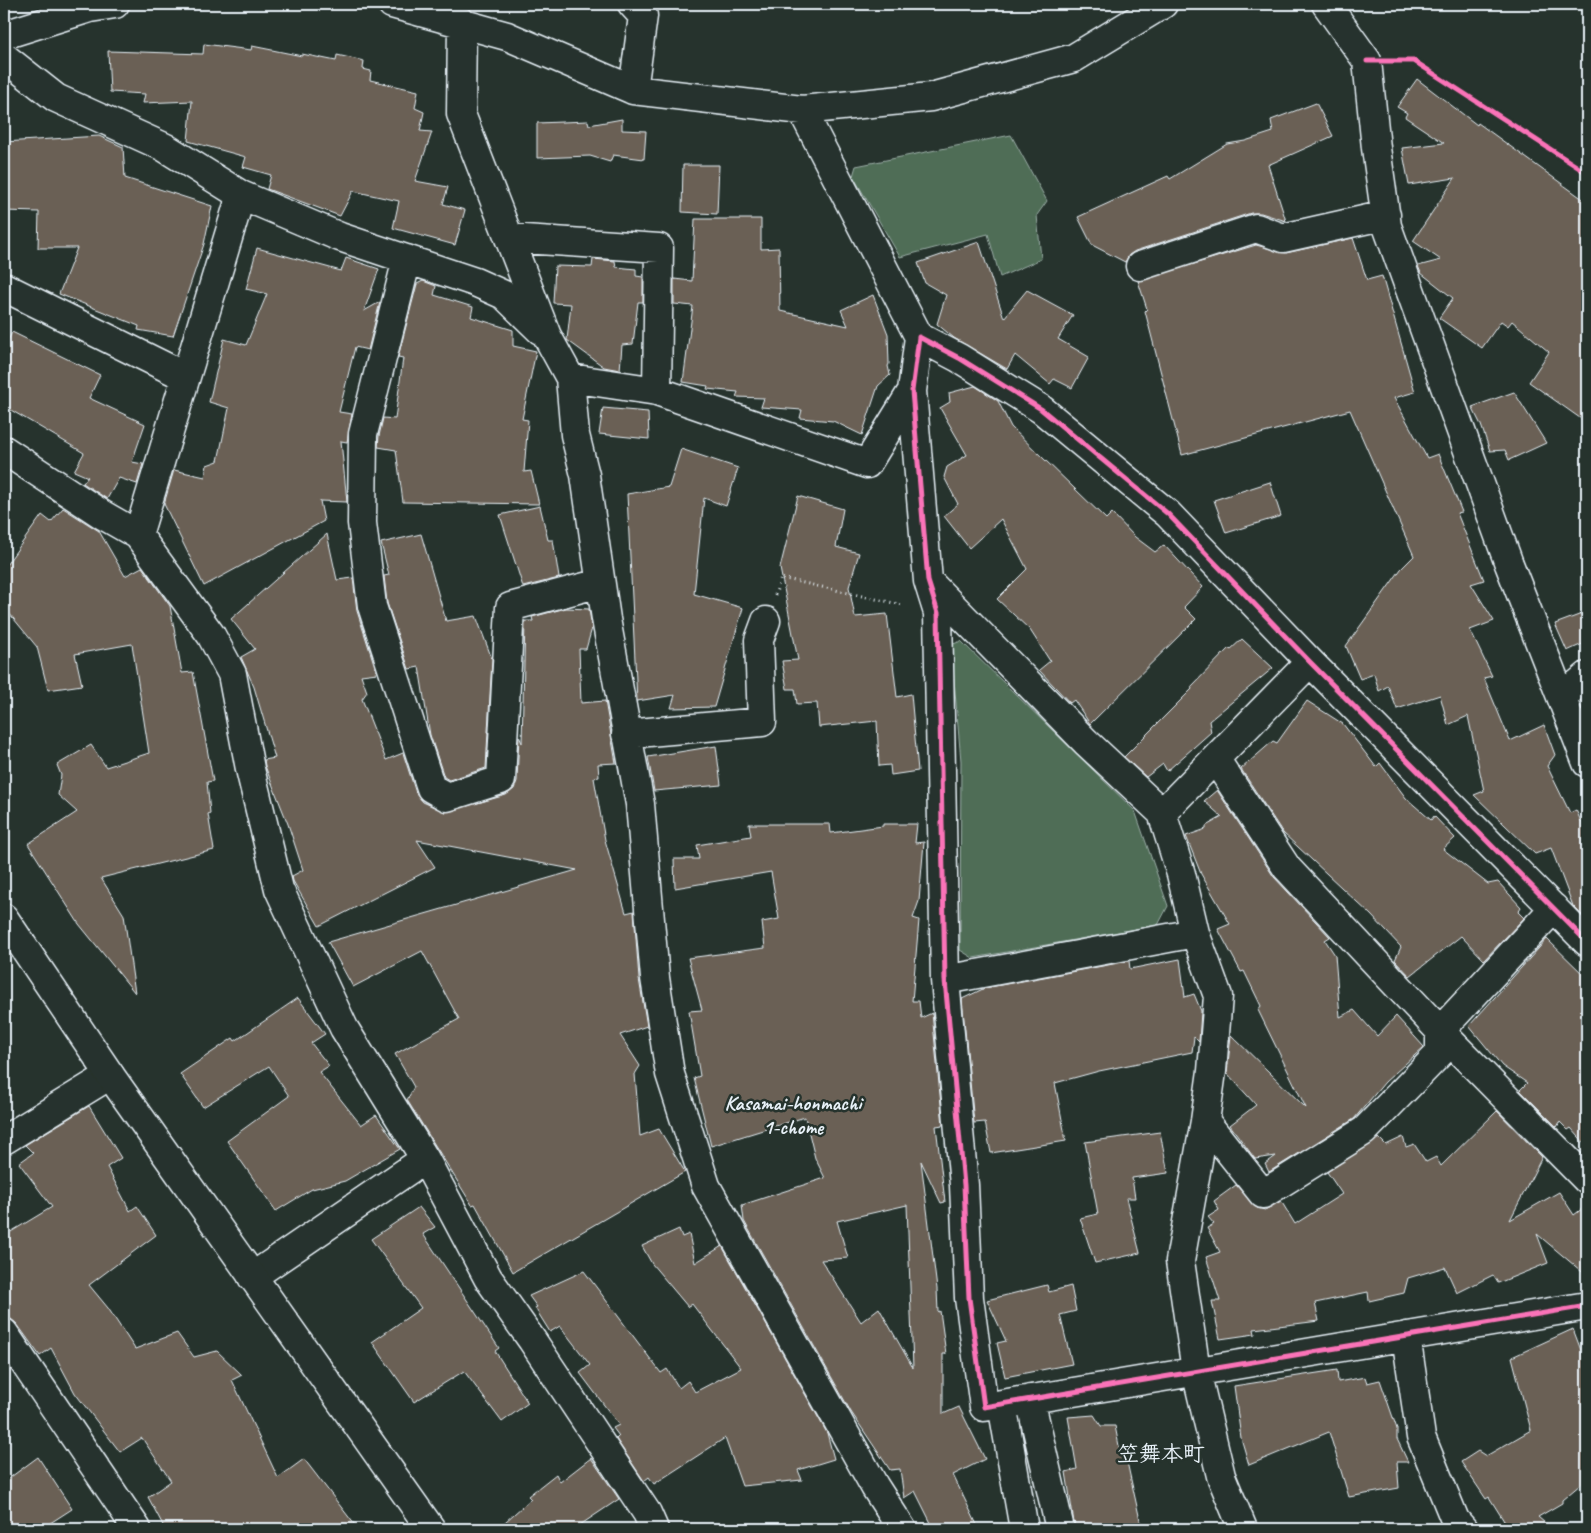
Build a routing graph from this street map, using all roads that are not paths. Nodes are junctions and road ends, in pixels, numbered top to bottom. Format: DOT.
graph roads {
  1 [pos="115,4"];
  2 [pos="396,4"];
  3 [pos="632,4"];
  4 [pos="1163,4"];
  5 [pos="1326,4"];
  6 [pos="462,22"];
  7 [pos="4,35"];
  8 [pos="4,57"];
  9 [pos="633,90"];
  10 [pos="802,110"];
  11 [pos="241,195"];
  12 [pos="1386,215"];
  13 [pos="509,238"];
  14 [pos="407,259"];
  15 [pos="1140,266"];
  16 [pos="4,287"];
  17 [pos="547,336"];
  18 [pos="919,337"];
  19 [pos="186,377"];
  20 [pos="570,378"];
  21 [pos="657,391"];
  22 [pos="912,391"];
  23 [pos="4,450"];
  24 [pos="138,536"];
  25 [pos="928,581"];
  26 [pos="600,583"];
  27 [pos="766,621"];
  28 [pos="1310,662"];
  29 [pos="1587,676"];
  30 [pos="1562,696"];
  31 [pos="626,734"];
  32 [pos="1216,760"];
  33 [pos="1587,762"];
  34 [pos="1162,813"];
  35 [pos="1554,908"];
  36 [pos="4,918"];
  37 [pos="1195,933"];
  38 [pos="1587,942"];
  39 [pos="945,980"];
  40 [pos="1440,1031"];
  41 [pos="110,1075"];
  42 [pos="1205,1121"];
  43 [pos="4,1140"];
  44 [pos="425,1159"];
  45 [pos="1587,1180"];
  46 [pos="252,1277"];
  47 [pos="1587,1306"];
  48 [pos="4,1334"];
  49 [pos="1406,1336"];
  50 [pos="1196,1371"];
  51 [pos="1030,1399"];
  52 [pos="1002,1404"];
  53 [pos="137,1529"];
  54 [pos="431,1529"];
  55 [pos="654,1529"];
  56 [pos="902,1529"];
  57 [pos="1024,1529"];
  58 [pos="1060,1529"];
  59 [pos="1243,1529"];
  60 [pos="1463,1529"];
  1 -- 7 [label="street"];
  2 -- 6 [label="street"];
  3 -- 9 [label="street"];
  4 -- 10 [label="street"];
  5 -- 12 [label="street"];
  6 -- 9 [label="street"];
  6 -- 13 [label="street"];
  8 -- 11 [label="street"];
  9 -- 10 [label="street"];
  10 -- 18 [label="street"];
  11 -- 14 [label="street"];
  11 -- 19 [label="street"];
  12 -- 15 [label="street"];
  12 -- 30 [label="street"];
  13 -- 17 [label="street"];
  13 -- 21 [label="street"];
  14 -- 17 [label="street"];
  14 -- 26 [label="street"];
  16 -- 19 [label="street"];
  17 -- 20 [label="street"];
  18 -- 22 [label="street"];
  18 -- 28 [label="street"];
  19 -- 24 [label="street"];
  20 -- 21 [label="street"];
  20 -- 26 [label="street"];
  21 -- 22 [label="street"];
  22 -- 25 [label="street"];
  23 -- 24 [label="street"];
  24 -- 44 [label="street"];
  25 -- 34 [label="street"];
  25 -- 39 [label="street"];
  26 -- 31 [label="street"];
  27 -- 31 [label="street"];
  28 -- 32 [label="street"];
  28 -- 35 [label="street"];
  29 -- 30 [label="street"];
  30 -- 33 [label="street"];
  31 -- 56 [label="street"];
  32 -- 34 [label="street"];
  32 -- 40 [label="street"];
  34 -- 37 [label="street"];
  35 -- 38 [label="street"];
  35 -- 40 [label="street"];
  36 -- 41 [label="street"];
  37 -- 39 [label="street"];
  37 -- 42 [label="street"];
  39 -- 52 [label="street"];
  40 -- 42 [label="street"];
  40 -- 45 [label="street"];
  41 -- 43 [label="street"];
  41 -- 46 [label="street"];
  42 -- 50 [label="street"];
  44 -- 46 [label="street"];
  44 -- 55 [label="street"];
  46 -- 54 [label="street"];
  47 -- 49 [label="street"];
  48 -- 53 [label="street"];
  49 -- 50 [label="street"];
  49 -- 60 [label="street"];
  50 -- 51 [label="street"];
  50 -- 59 [label="street"];
  51 -- 52 [label="street"];
  51 -- 58 [label="street"];
  52 -- 57 [label="street"];
}
